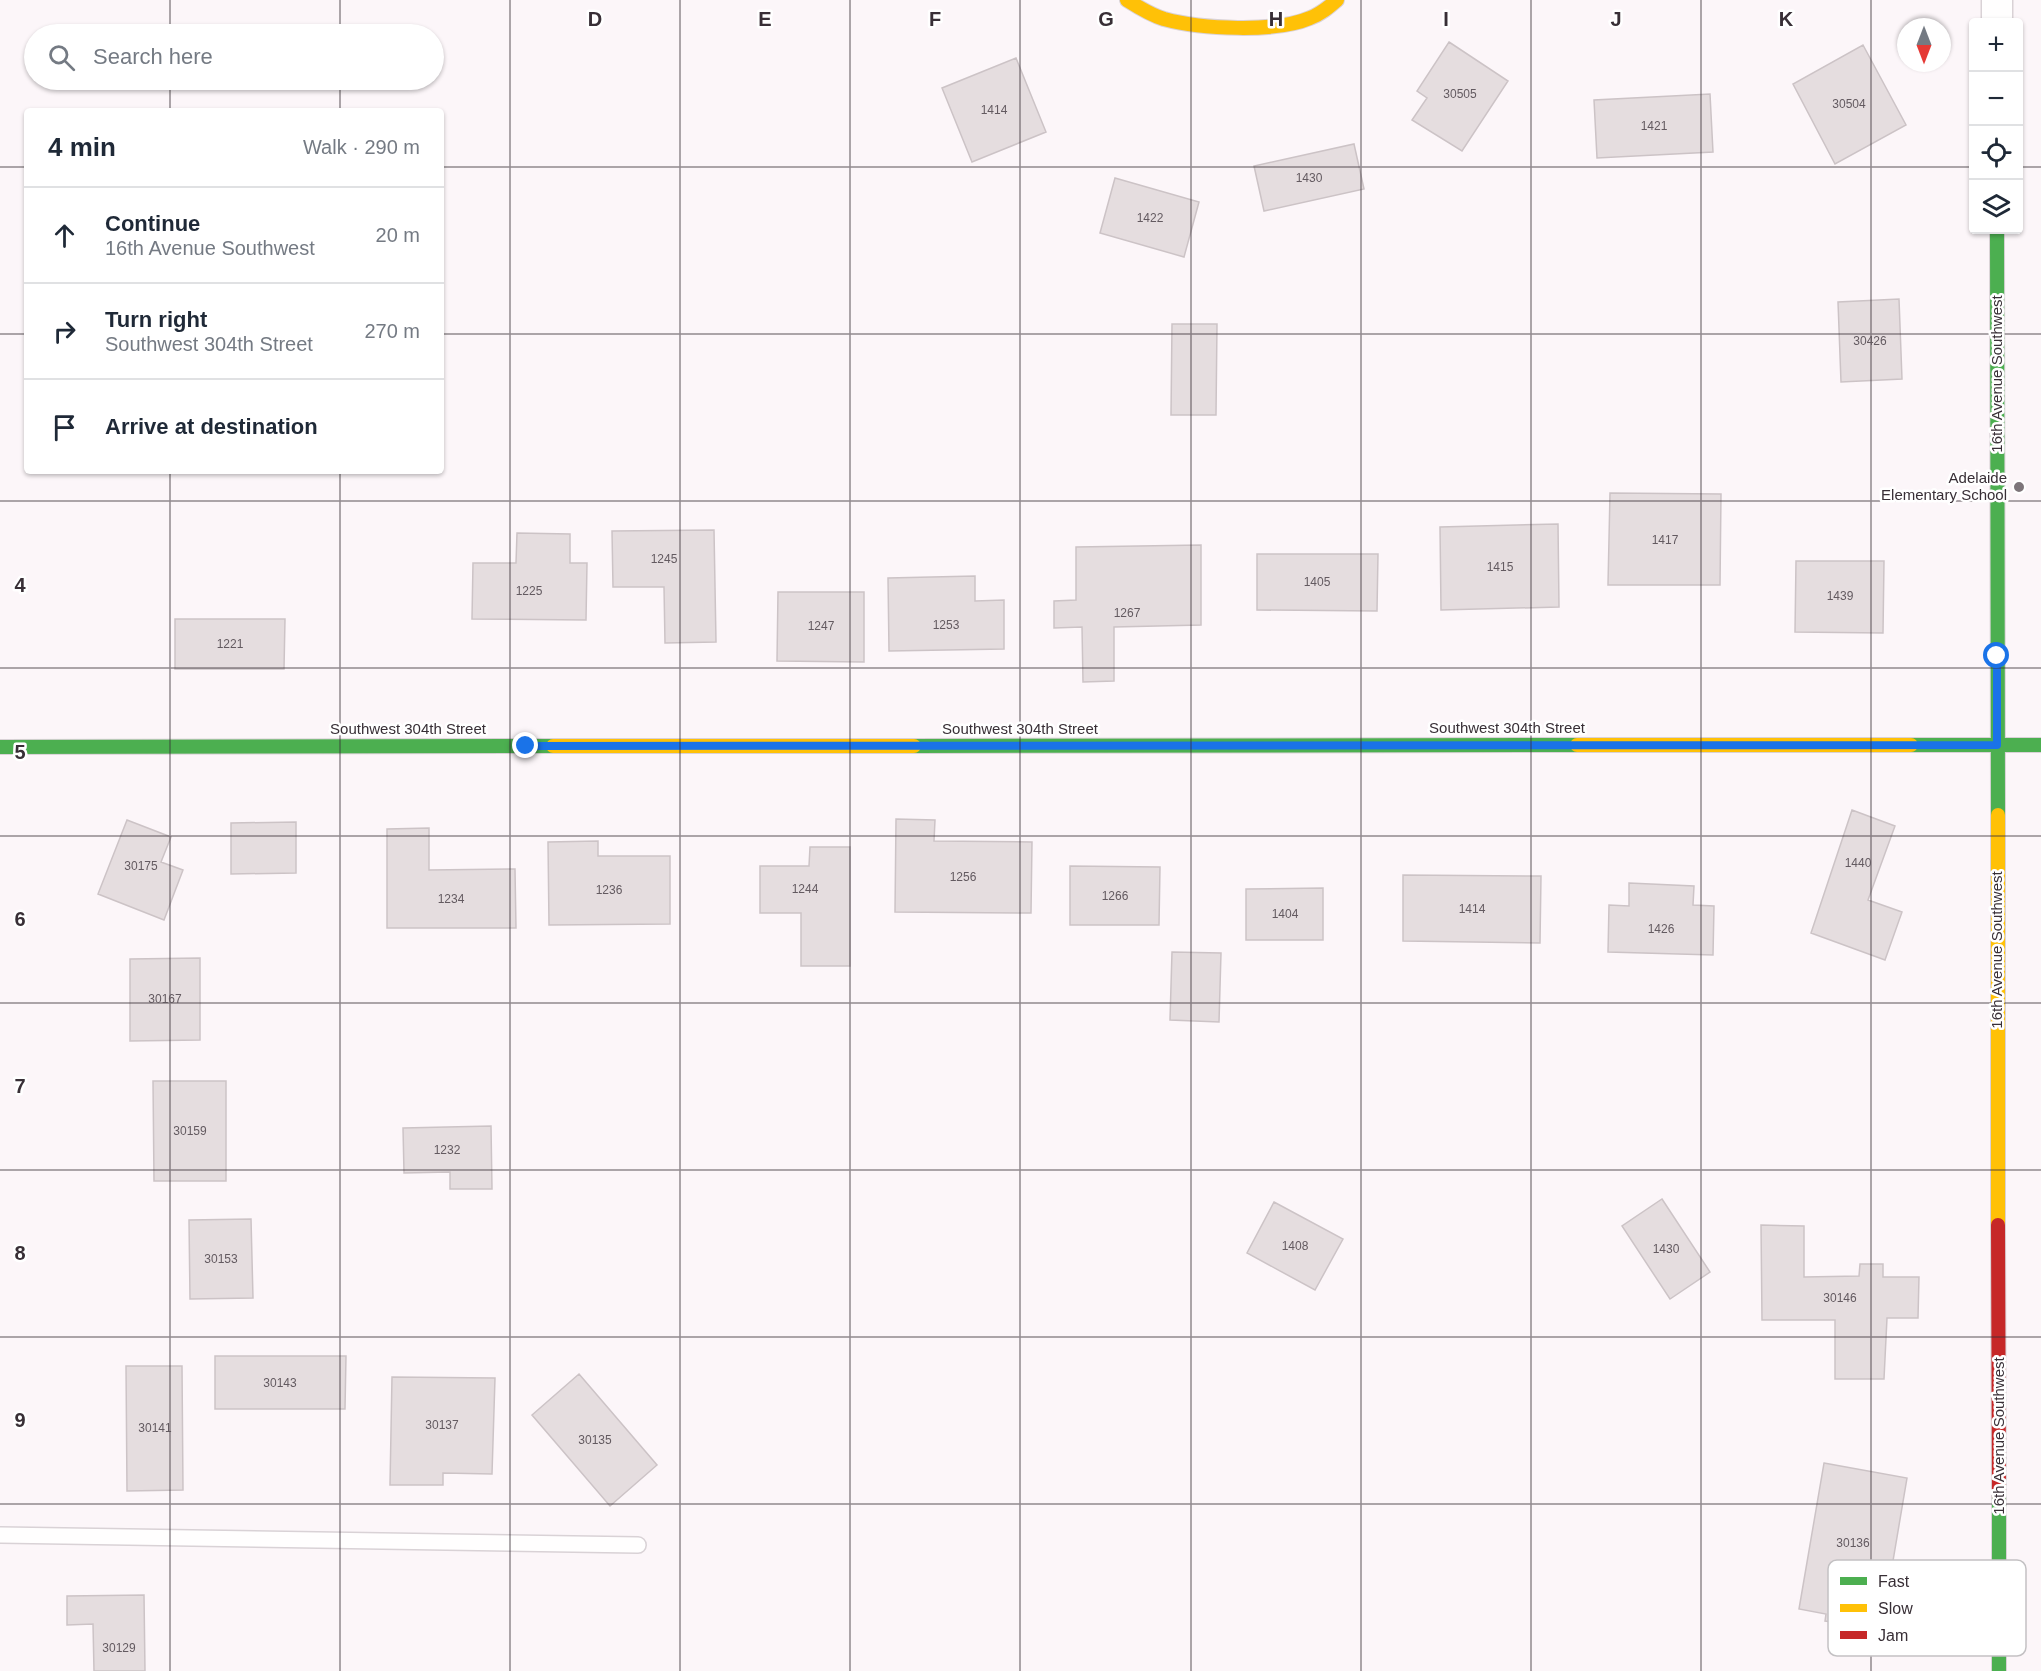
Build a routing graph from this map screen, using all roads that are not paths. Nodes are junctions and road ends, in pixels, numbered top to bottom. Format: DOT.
graph roads {
  1 [pos="1127,0"];
  2 [pos="1337,0"];
  3 [pos="1997,0"];
  4 [pos="1997,18"];
  5 [pos="1997,234"];
  6 [pos="1997,745"];
  7 [pos="2041,745"];
  8 [pos="0,747"];
  9 [pos="0,1535"];
  10 [pos="638,1545"];
  11 [pos="2000,1560"];
  12 [pos="2000,1656"];
  13 [pos="2000,1671"];
  1 -- 2 [label="street"];
  3 -- 4 [label="street"];
  5 -- 6 [label="street, 16th Avenue Southwest"];
  6 -- 7 [label="street, Southwest 304th Street"];
  6 -- 8 [label="street, Southwest 304th Street"];
  6 -- 11 [label="street, 16th Avenue Southwest"];
  9 -- 10 [label="lane"];
  12 -- 13 [label="street, 16th Avenue Southwest"];
}
